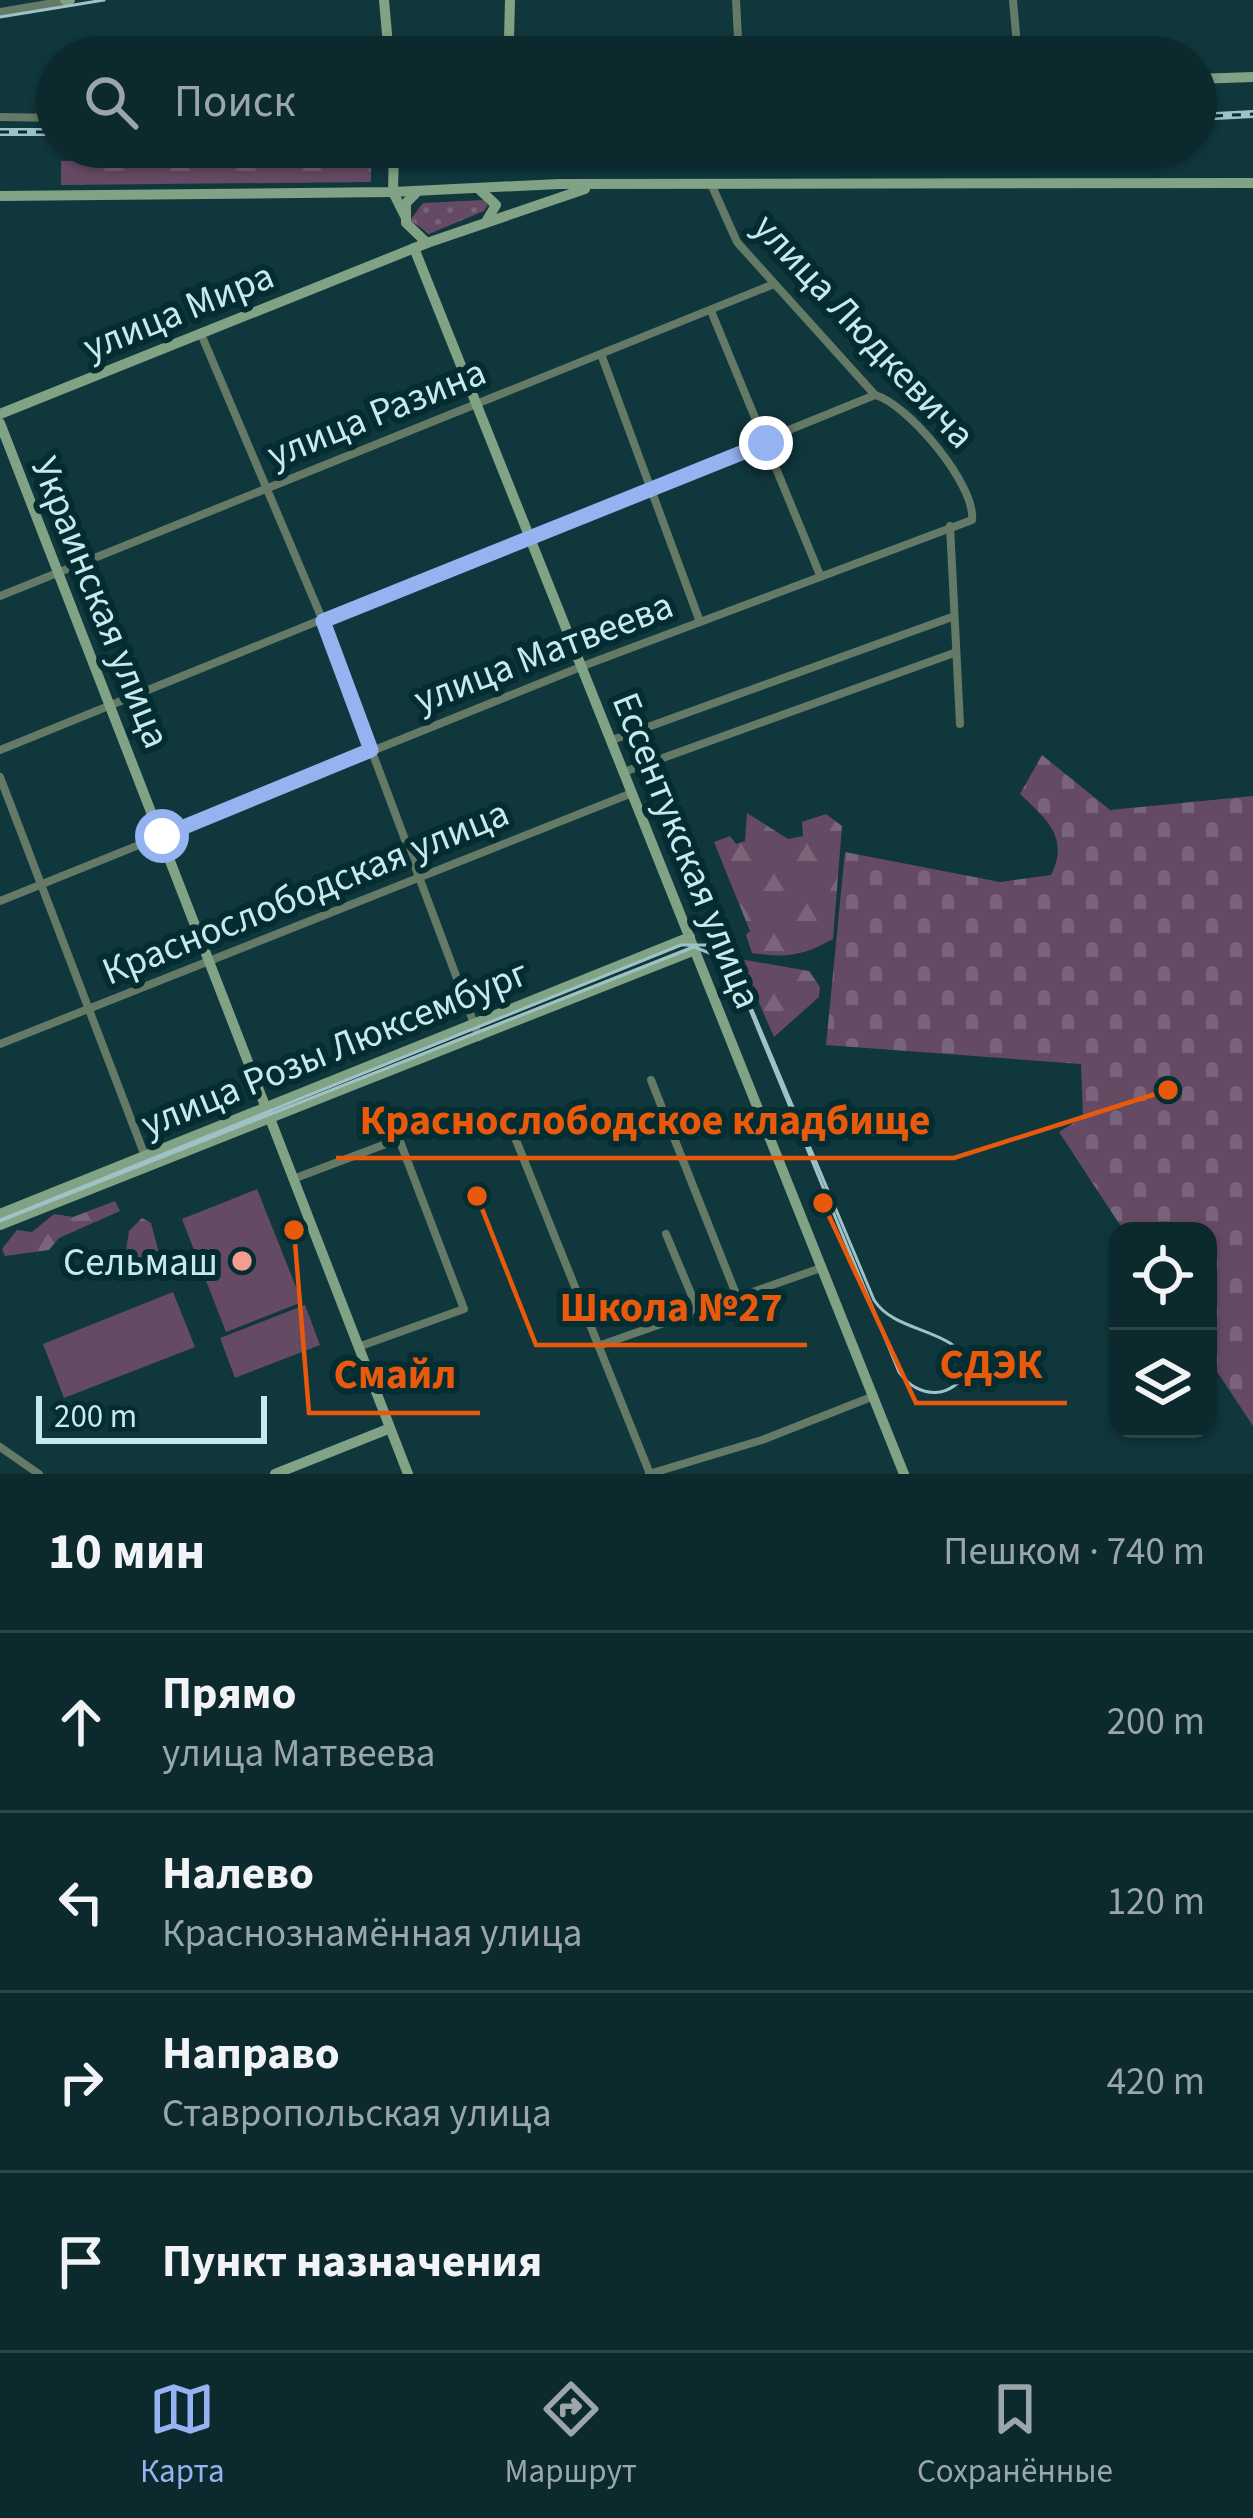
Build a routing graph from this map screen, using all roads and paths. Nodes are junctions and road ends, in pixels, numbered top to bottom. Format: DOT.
graph roads {
  1 [pos="67,0"];
  2 [pos="384,0"];
  3 [pos="510,0"];
  4 [pos="736,0"];
  5 [pos="1013,0"];
  6 [pos="0,12"];
  7 [pos="387,36"];
  8 [pos="509,36"];
  9 [pos="738,36"];
  10 [pos="1016,36"];
  11 [pos="1253,76"];
  12 [pos="1217,79"];
  13 [pos="0,117"];
  14 [pos="36,118"];
  15 [pos="394,168"];
  16 [pos="1253,183"];
  17 [pos="594,186"];
  18 [pos="712,186"];
  19 [pos="480,190"];
  20 [pos="418,191"];
  21 [pos="393,192"];
  22 [pos="0,196"];
  23 [pos="405,220"];
  24 [pos="485,223"];
  25 [pos="420,246"];
  26 [pos="380,262"];
  27 [pos="775,284"];
  28 [pos="710,310"];
  29 [pos="200,333"];
  30 [pos="601,354"];
  31 [pos="875,395"];
  32 [pos="477,403"];
  33 [pos="0,414"];
  34 [pos="0,423"];
  35 [pos="766,443"];
  36 [pos="266,489"];
  37 [pos="650,490"];
  38 [pos="974,514"];
  39 [pos="950,526"];
  40 [pos="530,538"];
  41 [pos="56,573"];
  42 [pos="820,575"];
  43 [pos="0,596"];
  44 [pos="952,616"];
  45 [pos="323,621"];
  46 [pos="700,622"];
  47 [pos="954,653"];
  48 [pos="583,666"];
  49 [pos="112,706"];
  50 [pos="960,724"];
  51 [pos="612,740"];
  52 [pos="0,750"];
  53 [pos="371,750"];
  54 [pos="624,772"];
  55 [pos="0,777"];
  56 [pos="632,793"];
  57 [pos="162,836"];
  58 [pos="417,881"];
  59 [pos="42,884"];
  60 [pos="0,901"];
  61 [pos="693,944"];
  62 [pos="211,960"];
  63 [pos="90,1008"];
  64 [pos="474,1023"];
  65 [pos="479,1037"];
  66 [pos="0,1044"];
  67 [pos="651,1080"];
  68 [pos="268,1112"];
  69 [pos="514,1135"];
  70 [pos="145,1156"];
  71 [pos="293,1179"];
  72 [pos="0,1214"];
  73 [pos="0,1225"];
  74 [pos="666,1234"];
  75 [pos="823,1267"];
  76 [pos="736,1294"];
  77 [pos="697,1308"];
  78 [pos="598,1346"];
  79 [pos="356,1348"];
  80 [pos="874,1396"];
  81 [pos="388,1429"];
  82 [pos="0,1447"];
  83 [pos="38,1474"];
  84 [pos="275,1474"];
  85 [pos="408,1474"];
  86 [pos="649,1474"];
  87 [pos="904,1474"];
  1 -- 6 [label="street"];
  2 -- 7 [label="street"];
  3 -- 8 [label="street"];
  4 -- 9 [label="street"];
  5 -- 10 [label="street"];
  11 -- 12 [label="street"];
  13 -- 14 [label="street"];
  15 -- 21 [label="street"];
  16 -- 18 [label="street"];
  17 -- 18 [label="street"];
  17 -- 19 [label="street"];
  17 -- 24 [label="street, улица Мира"];
  18 -- 27 [label="street, улица Людкевича"];
  19 -- 20 [label="street"];
  19 -- 24 [label="street"];
  20 -- 21 [label="street"];
  20 -- 23 [label="street"];
  21 -- 22 [label="street"];
  21 -- 23 [label="street"];
  23 -- 25 [label="street"];
  23 -- 26 [label="street"];
  24 -- 25 [label="street, улица Мира"];
  25 -- 26 [label="street, улица Мира"];
  25 -- 32 [label="street, Ессентукская улица"];
  26 -- 29 [label="street, улица Мира"];
  27 -- 28 [label="street, улица Разина"];
  27 -- 31 [label="street, улица Людкевича"];
  28 -- 30 [label="street, улица Разина"];
  28 -- 35 [label="street"];
  29 -- 33 [label="street, улица Мира"];
  29 -- 36 [label="street"];
  30 -- 32 [label="street, улица Разина"];
  30 -- 37 [label="street"];
  31 -- 35 [label="street"];
  31 -- 38 [label="street, улица Людкевича"];
  32 -- 36 [label="street, улица Разина"];
  32 -- 40 [label="street, Ессентукская улица"];
  34 -- 41 [label="street, Украинская улица"];
  35 -- 37 [label="street"];
  35 -- 42 [label="street"];
  36 -- 41 [label="street, улица Разина"];
  36 -- 45 [label="street"];
  37 -- 40 [label="street"];
  37 -- 46 [label="street"];
  38 -- 39 [label="street, улица Матвеева"];
  39 -- 42 [label="street, улица Матвеева"];
  39 -- 44 [label="street"];
  40 -- 45 [label="street"];
  40 -- 48 [label="street, Ессентукская улица"];
  41 -- 43 [label="street, улица Разина"];
  41 -- 49 [label="street, Украинская улица"];
  42 -- 46 [label="street, улица Матвеева"];
  44 -- 47 [label="street"];
  44 -- 51 [label="street"];
  45 -- 49 [label="street"];
  45 -- 53 [label="street"];
  46 -- 48 [label="street, улица Матвеева"];
  47 -- 50 [label="street"];
  47 -- 54 [label="street"];
  48 -- 51 [label="street, Ессентукская улица"];
  48 -- 53 [label="street, улица Матвеева"];
  49 -- 52 [label="street"];
  49 -- 57 [label="street, Украинская улица"];
  51 -- 54 [label="street, Ессентукская улица"];
  53 -- 57 [label="street, улица Матвеева"];
  53 -- 58 [label="street"];
  54 -- 56 [label="street, Ессентукская улица"];
  55 -- 59 [label="street"];
  56 -- 58 [label="street, Краснослободская улица"];
  56 -- 61 [label="street, Ессентукская улица"];
  57 -- 59 [label="street, улица Матвеева"];
  57 -- 62 [label="street, Украинская улица"];
  58 -- 62 [label="street, Краснослободская улица"];
  58 -- 64 [label="street"];
  59 -- 60 [label="street, улица Матвеева"];
  59 -- 63 [label="street"];
  61 -- 64 [label="street, улица Розы Люксембург"];
  61 -- 65 [label="street, улица Розы Люксембург"];
  61 -- 75 [label="street, Ессентукская улица"];
  62 -- 63 [label="street, Краснослободская улица"];
  62 -- 68 [label="street, Украинская улица"];
  63 -- 66 [label="street, Краснослободская улица"];
  63 -- 70 [label="street"];
  64 -- 65 [label="street"];
  64 -- 68 [label="street, улица Розы Люксембург"];
  65 -- 68 [label="street, улица Розы Люксембург"];
  67 -- 76 [label="street"];
  68 -- 70 [label="street, улица Розы Люксембург"];
  68 -- 71 [label="street, Украинская улица"];
  68 -- 73 [label="street, улица Розы Люксембург"];
  69 -- 78 [label="street"];
  70 -- 72 [label="street, улица Розы Люксембург"];
  71 -- 79 [label="street, Украинская улица"];
  71 -- 79 [label="street"];
  74 -- 77 [label="street"];
  75 -- 76 [label="street"];
  75 -- 80 [label="street, Ессентукская улица"];
  76 -- 77 [label="street"];
  77 -- 78 [label="street"];
  78 -- 86 [label="street"];
  79 -- 81 [label="street, Украинская улица"];
  80 -- 86 [label="street"];
  80 -- 87 [label="street, Ессентукская улица"];
  81 -- 84 [label="street"];
  81 -- 85 [label="street, Украинская улица"];
  82 -- 83 [label="street"];
}
